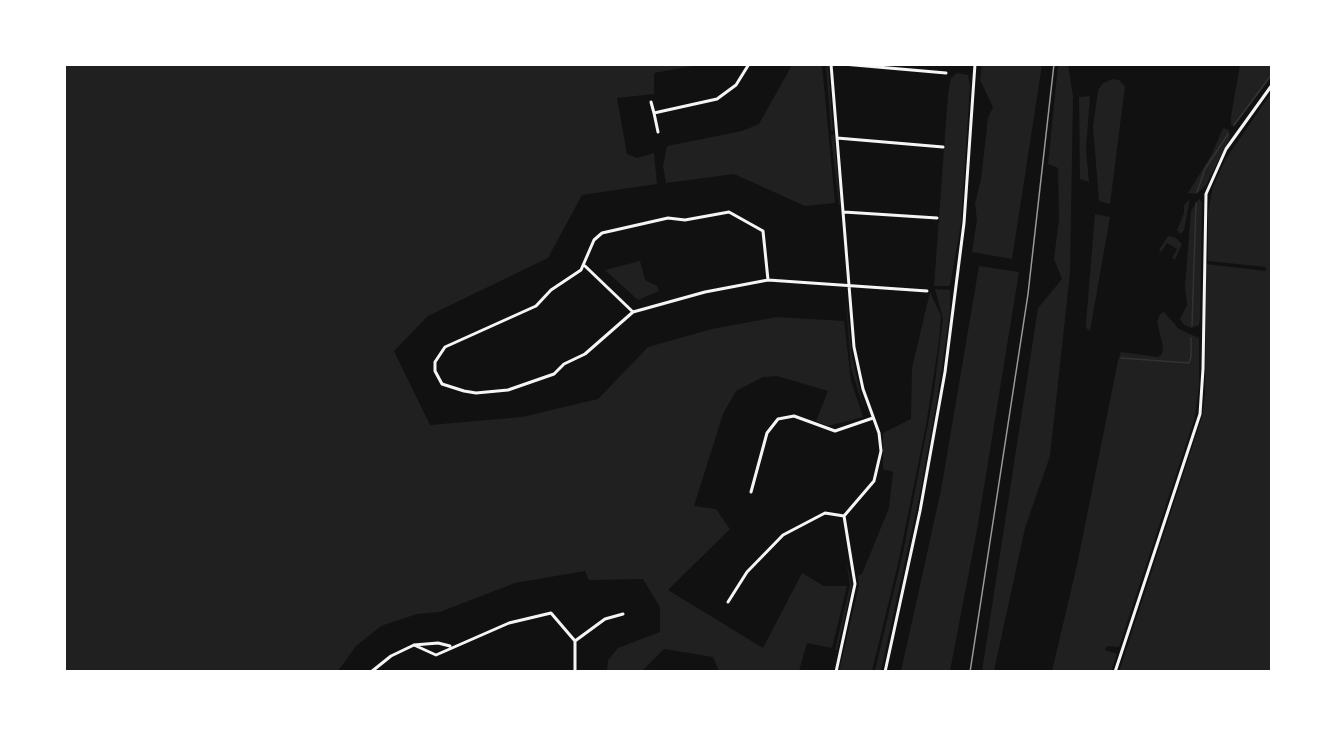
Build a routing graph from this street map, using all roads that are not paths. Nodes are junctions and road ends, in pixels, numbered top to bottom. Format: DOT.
graph roads {
  1 [pos="749,64"];
  2 [pos="831,64"];
  3 [pos="843,64"];
  4 [pos="975,64"];
  5 [pos="946,73"];
  6 [pos="1272,84"];
  7 [pos="651,102"];
  8 [pos="654,113"];
  9 [pos="658,132"];
  10 [pos="837,138"];
  11 [pos="943,147"];
  12 [pos="844,212"];
  13 [pos="937,218"];
  14 [pos="585,266"];
  15 [pos="768,280"];
  16 [pos="850,285"];
  17 [pos="927,291"];
  18 [pos="633,312"];
  19 [pos="873,418"];
  20 [pos="752,492"];
  21 [pos="844,516"];
  22 [pos="728,602"];
  23 [pos="623,614"];
  24 [pos="575,641"];
  25 [pos="414,645"];
  26 [pos="450,646"];
  27 [pos="371,672"];
  28 [pos="574,672"];
  29 [pos="836,672"];
  30 [pos="885,672"];
  31 [pos="1116,672"];
  1 -- 8 [label="street"];
  2 -- 10 [label="street"];
  3 -- 5 [label="street"];
  4 -- 30 [label="street"];
  6 -- 31 [label="street"];
  7 -- 8 [label="street"];
  8 -- 9 [label="street"];
  10 -- 11 [label="street"];
  10 -- 12 [label="street"];
  12 -- 13 [label="street"];
  12 -- 16 [label="street"];
  14 -- 15 [label="street"];
  14 -- 18 [label="street"];
  14 -- 18 [label="street"];
  15 -- 16 [label="street"];
  15 -- 18 [label="street"];
  16 -- 17 [label="street"];
  16 -- 19 [label="street"];
  19 -- 20 [label="street"];
  19 -- 21 [label="street"];
  21 -- 22 [label="street"];
  21 -- 29 [label="street"];
  23 -- 24 [label="street"];
  24 -- 26 [label="street"];
  24 -- 28 [label="street"];
  25 -- 26 [label="street"];
  25 -- 26 [label="street"];
  25 -- 27 [label="street"];
}
